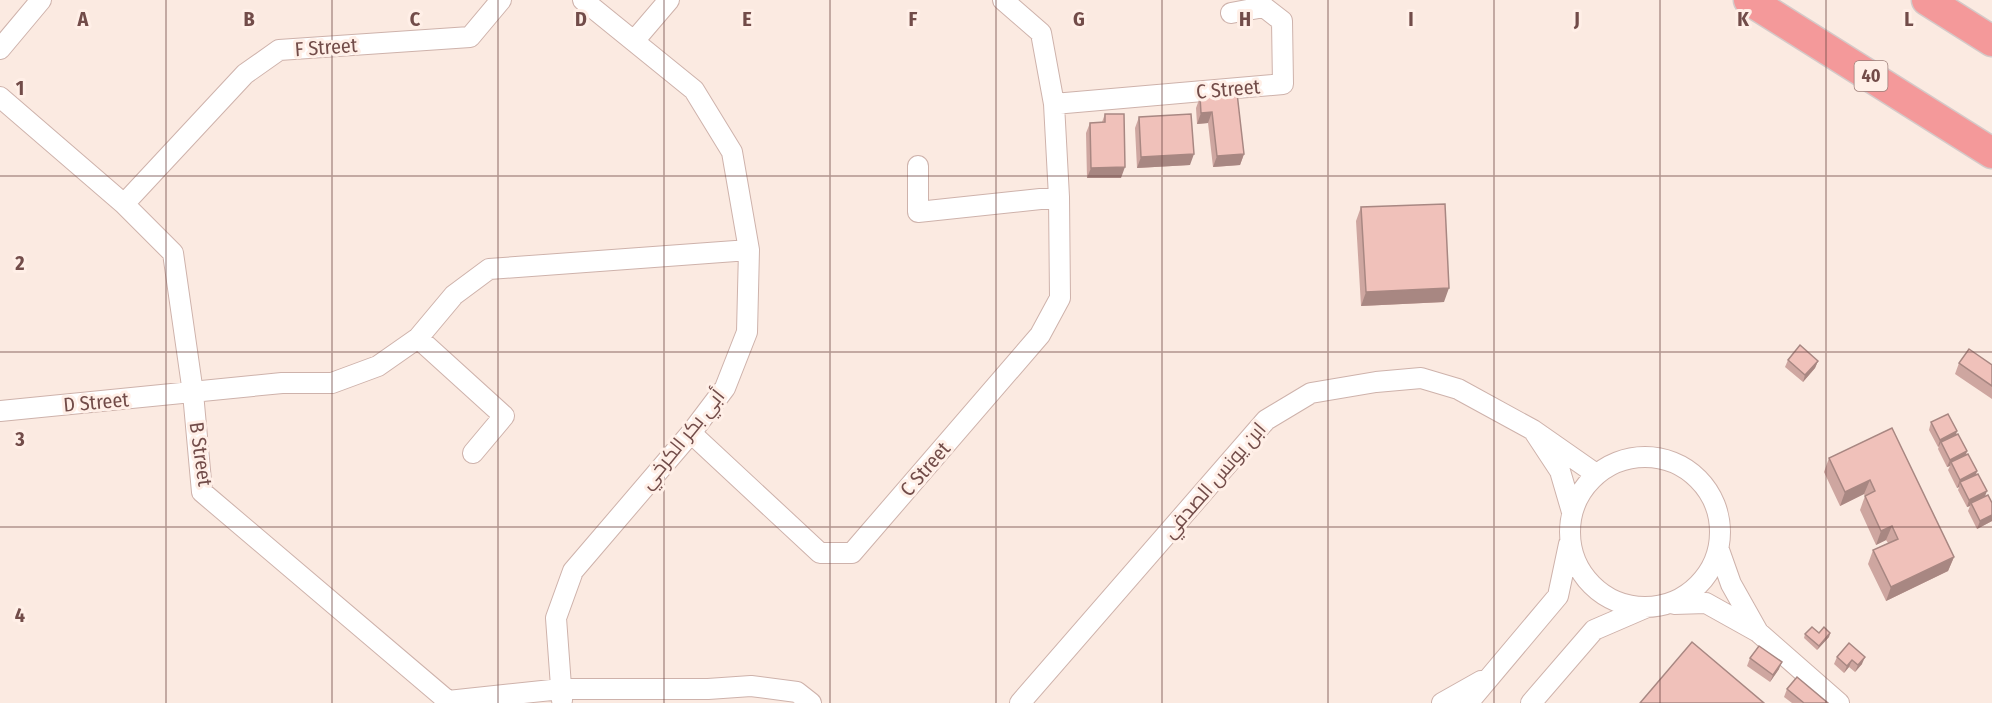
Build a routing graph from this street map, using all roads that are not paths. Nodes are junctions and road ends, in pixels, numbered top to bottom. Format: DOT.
graph roads {
  1 [pos="41,0"];
  2 [pos="501,0"];
  3 [pos="583,0"];
  4 [pos="669,0"];
  5 [pos="1003,0"];
  6 [pos="1749,0"];
  7 [pos="1927,0"];
  8 [pos="1231,14"];
  9 [pos="634,41"];
  10 [pos="1992,41"];
  11 [pos="0,49"];
  12 [pos="0,97"];
  13 [pos="1054,104"];
  14 [pos="1992,153"];
  15 [pos="918,166"];
  16 [pos="1059,197"];
  17 [pos="124,204"];
  18 [pos="749,250"];
  19 [pos="418,338"];
  20 [pos="193,393"];
  21 [pos="0,411"];
  22 [pos="1533,430"];
  23 [pos="691,433"];
  24 [pos="472,453"];
  25 [pos="1596,474"];
  26 [pos="1572,512"];
  27 [pos="1570,538"];
  28 [pos="1719,550"];
  29 [pos="1671,604"];
  30 [pos="1646,608"];
  31 [pos="1758,632"];
  32 [pos="1491,675"];
  33 [pos="562,696"];
  34 [pos="811,703"];
  35 [pos="1020,703"];
  36 [pos="1442,703"];
  37 [pos="1468,703"];
  38 [pos="1531,703"];
  39 [pos="1839,703"];
  1 -- 11 [label="street"];
  2 -- 17 [label="street, F Street"];
  3 -- 9 [label="street, أبي بكر الكرخي"];
  4 -- 9 [label="street"];
  5 -- 13 [label="street, C Street"];
  6 -- 14 [label="highway, 40"];
  7 -- 10 [label="highway"];
  8 -- 13 [label="street, C Street"];
  9 -- 18 [label="street, أبي بكر الكرخي"];
  12 -- 17 [label="street, B Street"];
  13 -- 16 [label="street, C Street"];
  15 -- 16 [label="street"];
  16 -- 23 [label="street, C Street"];
  17 -- 20 [label="street, B Street"];
  18 -- 19 [label="street, D Street"];
  18 -- 23 [label="street, أبي بكر الكرخي"];
  19 -- 20 [label="street, D Street"];
  19 -- 24 [label="street"];
  20 -- 21 [label="street, D Street"];
  20 -- 33 [label="street, B Street"];
  22 -- 25 [label="street, ابن يونس الصدفي"];
  22 -- 26 [label="street"];
  22 -- 35 [label="street, ابن يونس الصدفي"];
  23 -- 33 [label="street, أبي بكر الكرخي"];
  25 -- 26 [label="street"];
  25 -- 28 [label="street"];
  26 -- 27 [label="street"];
  27 -- 30 [label="street"];
  27 -- 32 [label="street"];
  28 -- 29 [label="street"];
  28 -- 31 [label="street"];
  29 -- 30 [label="street"];
  29 -- 31 [label="street"];
  30 -- 38 [label="street"];
  31 -- 39 [label="street"];
  32 -- 36 [label="street"];
  32 -- 37 [label="street"];
  33 -- 34 [label="street, B Street"];
}
